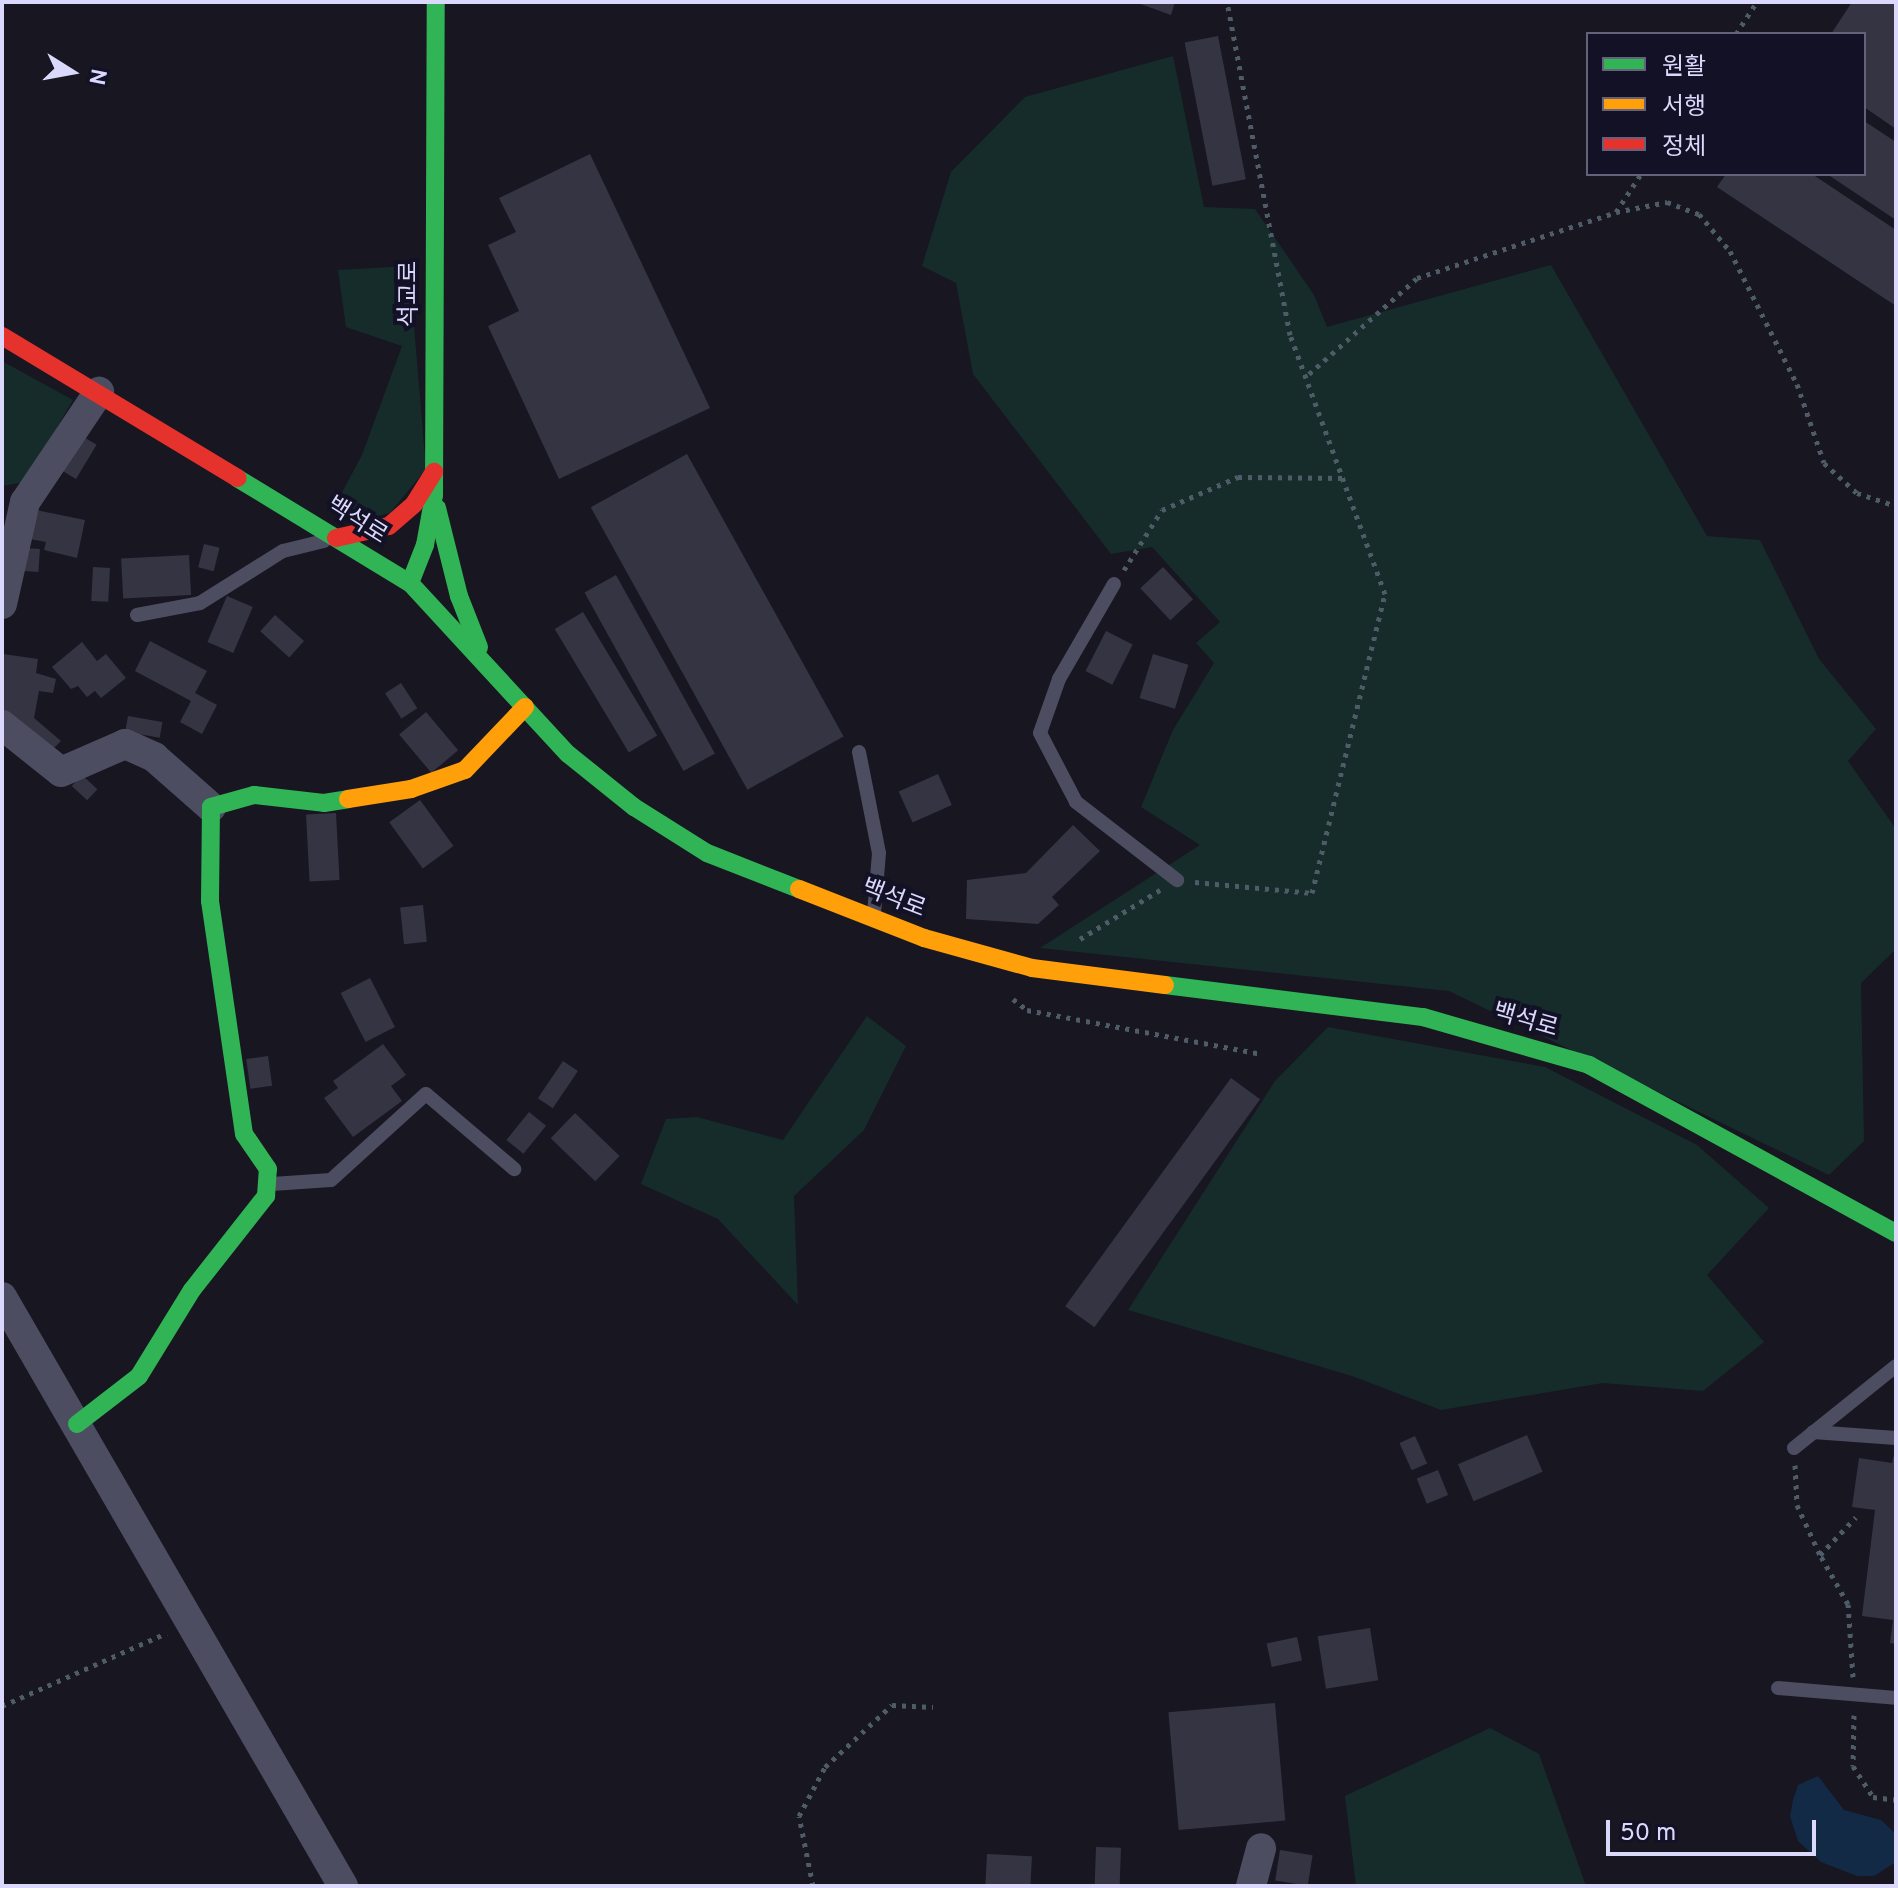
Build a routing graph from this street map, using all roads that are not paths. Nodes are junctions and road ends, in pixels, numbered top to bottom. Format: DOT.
graph roads {
  1 [pos="436,2"];
  2 [pos="2,336"];
  3 [pos="99,392"];
  4 [pos="434,472"];
  5 [pos="434,495"];
  6 [pos="336,538"];
  7 [pos="410,583"];
  8 [pos="1114,584"];
  9 [pos="2,604"];
  10 [pos="137,615"];
  11 [pos="490,670"];
  12 [pos="525,707"];
  13 [pos="2,725"];
  14 [pos="859,752"];
  15 [pos="211,807"];
  16 [pos="1177,880"];
  17 [pos="874,918"];
  18 [pos="514,1169"];
  19 [pos="267,1184"];
  20 [pos="1896,1233"];
  21 [pos="2,1297"];
  22 [pos="1896,1366"];
  23 [pos="77,1424"];
  24 [pos="1813,1432"];
  25 [pos="1896,1438"];
  26 [pos="1794,1448"];
  27 [pos="1778,1688"];
  28 [pos="1896,1698"];
  29 [pos="1261,1848"];
  30 [pos="343,1886"];
  31 [pos="1251,1886"];
  1 -- 4 [label="street, 석교로"];
  2 -- 3 [label="street, 백석로"];
  3 -- 6 [label="street, 백석로"];
  3 -- 9 [label="street"];
  4 -- 5 [label="street, 석교로"];
  4 -- 6 [label="street"];
  5 -- 7 [label="street, 석교로"];
  5 -- 11 [label="street"];
  6 -- 7 [label="street, 백석로"];
  6 -- 10 [label="lane"];
  7 -- 11 [label="street, 백석로"];
  8 -- 16 [label="lane"];
  11 -- 12 [label="street, 백석로"];
  12 -- 15 [label="street"];
  12 -- 17 [label="street, 백석로"];
  13 -- 15 [label="street"];
  14 -- 17 [label="lane"];
  15 -- 19 [label="street"];
  17 -- 20 [label="street, 백석로"];
  18 -- 19 [label="lane"];
  19 -- 23 [label="street"];
  21 -- 23 [label="street"];
  22 -- 24 [label="lane"];
  23 -- 30 [label="street"];
  24 -- 25 [label="lane"];
  24 -- 26 [label="lane"];
  27 -- 28 [label="lane"];
  29 -- 31 [label="street"];
}
